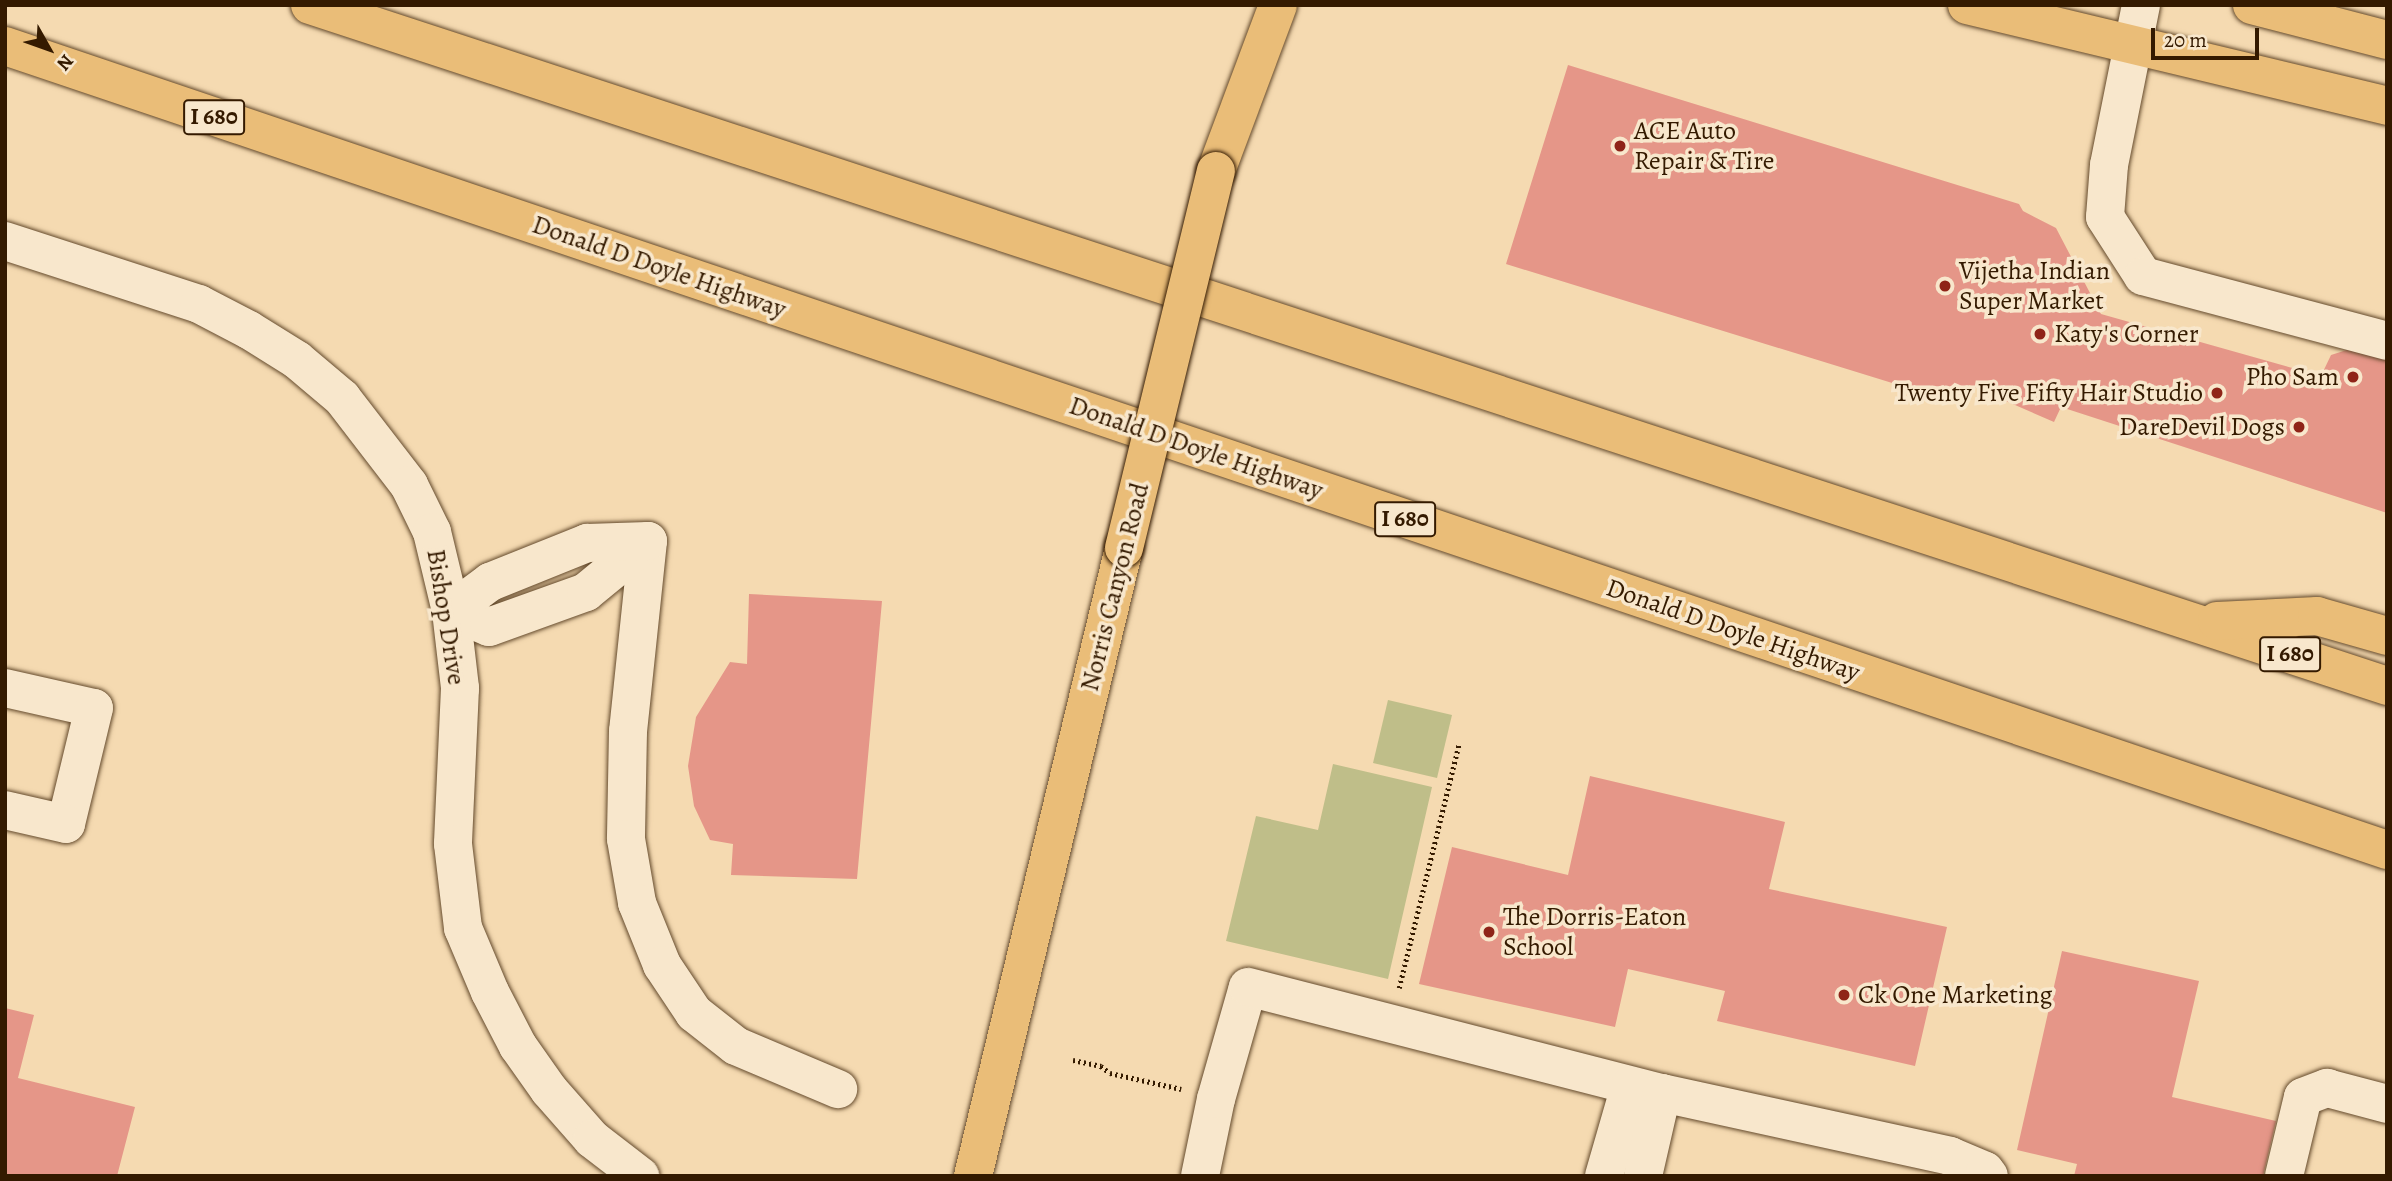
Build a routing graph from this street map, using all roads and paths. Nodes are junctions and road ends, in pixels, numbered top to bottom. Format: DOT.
graph roads {
  1 [pos="310,5"];
  2 [pos="1278,5"];
  3 [pos="1968,5"];
  4 [pos="2141,5"];
  5 [pos="2252,5"];
  6 [pos="2387,40"];
  7 [pos="2133,45"];
  8 [pos="5,46"];
  9 [pos="2387,106"];
  10 [pos="5,241"];
  11 [pos="2387,341"];
  12 [pos="451,611"];
  13 [pos="2193,622"];
  14 [pos="2387,636"];
  15 [pos="2387,686"];
  16 [pos="5,688"];
  17 [pos="1459,744"];
  18 [pos="5,810"];
  19 [pos="2387,850"];
  20 [pos="1391,1023"];
  21 [pos="1073,1060"];
  22 [pos="838,1089"];
  23 [pos="1646,1089"];
  24 [pos="1216,1099"];
  25 [pos="2387,1104"];
  26 [pos="640,1176"];
  27 [pos="974,1176"];
  28 [pos="1200,1176"];
  29 [pos="1604,1176"];
  30 [pos="1643,1176"];
  31 [pos="1989,1176"];
  32 [pos="2284,1176"];
  1 -- 13 [label="main road, I 680"];
  2 -- 27 [label="main road, Norris Canyon Road, bridge"];
  3 -- 7 [label="main road"];
  4 -- 7 [label="street"];
  5 -- 6 [label="main road"];
  7 -- 9 [label="main road"];
  7 -- 11 [label="street"];
  8 -- 19 [label="main road, Donald D Doyle Highway / I 680"];
  10 -- 12 [label="street, Bishop Drive"];
  12 -- 22 [label="street"];
  12 -- 26 [label="street, Bishop Drive"];
  13 -- 14 [label="main road"];
  13 -- 15 [label="main road, I 680"];
  16 -- 18 [label="street"];
  17 -- 20 [label="path"];
  20 -- 23 [label="street"];
  20 -- 24 [label="street"];
  21 -- 24 [label="path"];
  23 -- 29 [label="street"];
  23 -- 30 [label="street"];
  23 -- 31 [label="street"];
  24 -- 28 [label="street"];
  25 -- 32 [label="street"];
}
